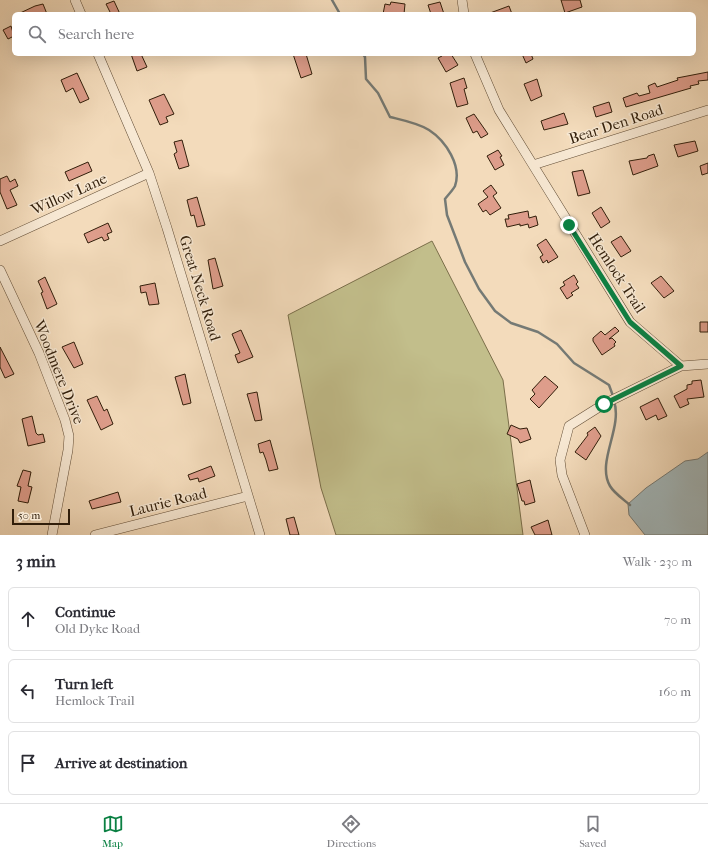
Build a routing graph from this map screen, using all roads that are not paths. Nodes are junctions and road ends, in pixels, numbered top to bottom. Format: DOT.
graph roads {
  1 [pos="75,0"];
  2 [pos="462,0"];
  3 [pos="80,12"];
  4 [pos="464,12"];
  5 [pos="99,56"];
  6 [pos="476,56"];
  7 [pos="708,110"];
  8 [pos="533,165"];
  9 [pos="149,173"];
  10 [pos="0,241"];
  11 [pos="0,270"];
  12 [pos="708,364"];
  13 [pos="681,366"];
  14 [pos="248,496"];
  15 [pos="52,535"];
  16 [pos="95,535"];
  17 [pos="260,535"];
  18 [pos="585,535"];
  1 -- 3 [label="street"];
  2 -- 4 [label="street"];
  5 -- 9 [label="street, Great Neck Road"];
  6 -- 8 [label="street, Hemlock Trail"];
  7 -- 8 [label="street, Bear Den Road"];
  8 -- 13 [label="street, Hemlock Trail"];
  9 -- 10 [label="street, Willow Lane"];
  9 -- 14 [label="street, Great Neck Road"];
  11 -- 15 [label="street, Woodmere Drive"];
  12 -- 13 [label="street"];
  13 -- 18 [label="street"];
  14 -- 16 [label="street, Laurie Road"];
  14 -- 17 [label="street, Great Neck Road"];
}
